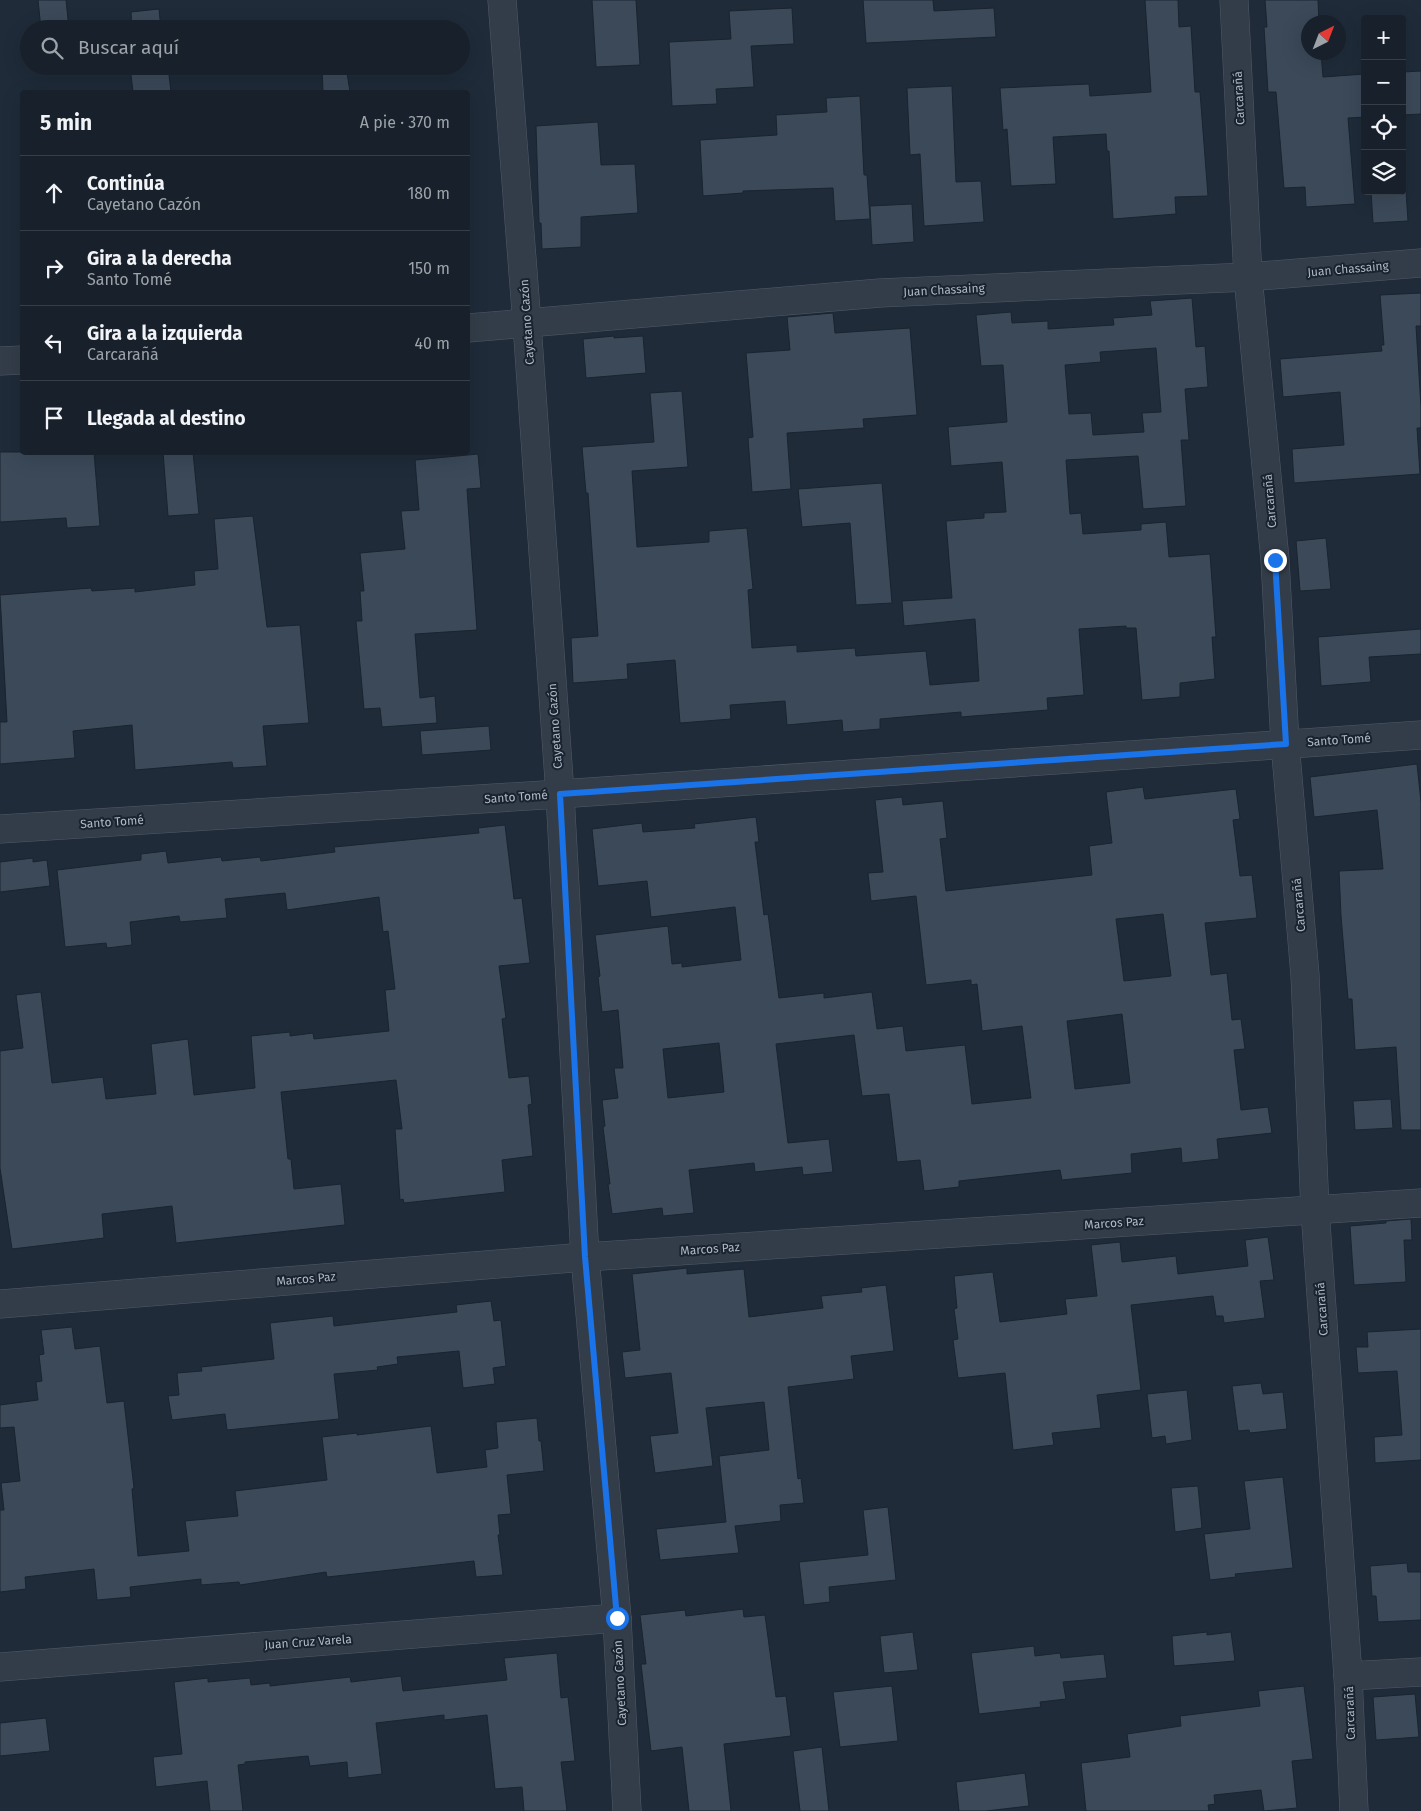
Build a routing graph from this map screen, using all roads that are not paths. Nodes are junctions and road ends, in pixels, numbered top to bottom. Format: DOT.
graph roads {
  1 [pos="502,0"];
  2 [pos="1234,0"];
  3 [pos="1421,263"];
  4 [pos="1248,277"];
  5 [pos="527,324"];
  6 [pos="470,328"];
  7 [pos="20,360"];
  8 [pos="0,361"];
  9 [pos="1421,735"];
  10 [pos="1286,744"];
  11 [pos="560,794"];
  12 [pos="0,829"];
  13 [pos="1421,1203"];
  14 [pos="1315,1210"];
  15 [pos="585,1257"];
  16 [pos="0,1304"];
  17 [pos="617,1618"];
  18 [pos="0,1667"];
  19 [pos="1421,1672"];
  20 [pos="1348,1676"];
  21 [pos="627,1811"];
  22 [pos="1354,1811"];
  1 -- 5 [label="street, Cayetano Cazón"];
  2 -- 4 [label="street, Carcarañá"];
  3 -- 4 [label="street, Juan Chassaing"];
  4 -- 5 [label="street, Juan Chassaing"];
  4 -- 10 [label="street, Carcarañá"];
  5 -- 6 [label="street, Juan Chassaing"];
  5 -- 11 [label="street, Cayetano Cazón"];
  7 -- 8 [label="street"];
  9 -- 10 [label="street, Santo Tomé"];
  10 -- 11 [label="street, Santo Tomé"];
  10 -- 14 [label="street, Carcarañá"];
  11 -- 12 [label="street, Santo Tomé"];
  11 -- 15 [label="street, Cayetano Cazón"];
  13 -- 14 [label="street, Marcos Paz"];
  14 -- 15 [label="street, Marcos Paz"];
  14 -- 20 [label="street, Carcarañá"];
  15 -- 16 [label="street, Marcos Paz"];
  15 -- 17 [label="street, Cayetano Cazón"];
  17 -- 18 [label="street, Juan Cruz Varela"];
  17 -- 21 [label="street, Cayetano Cazón"];
  19 -- 20 [label="street"];
  20 -- 22 [label="street, Carcarañá"];
}
